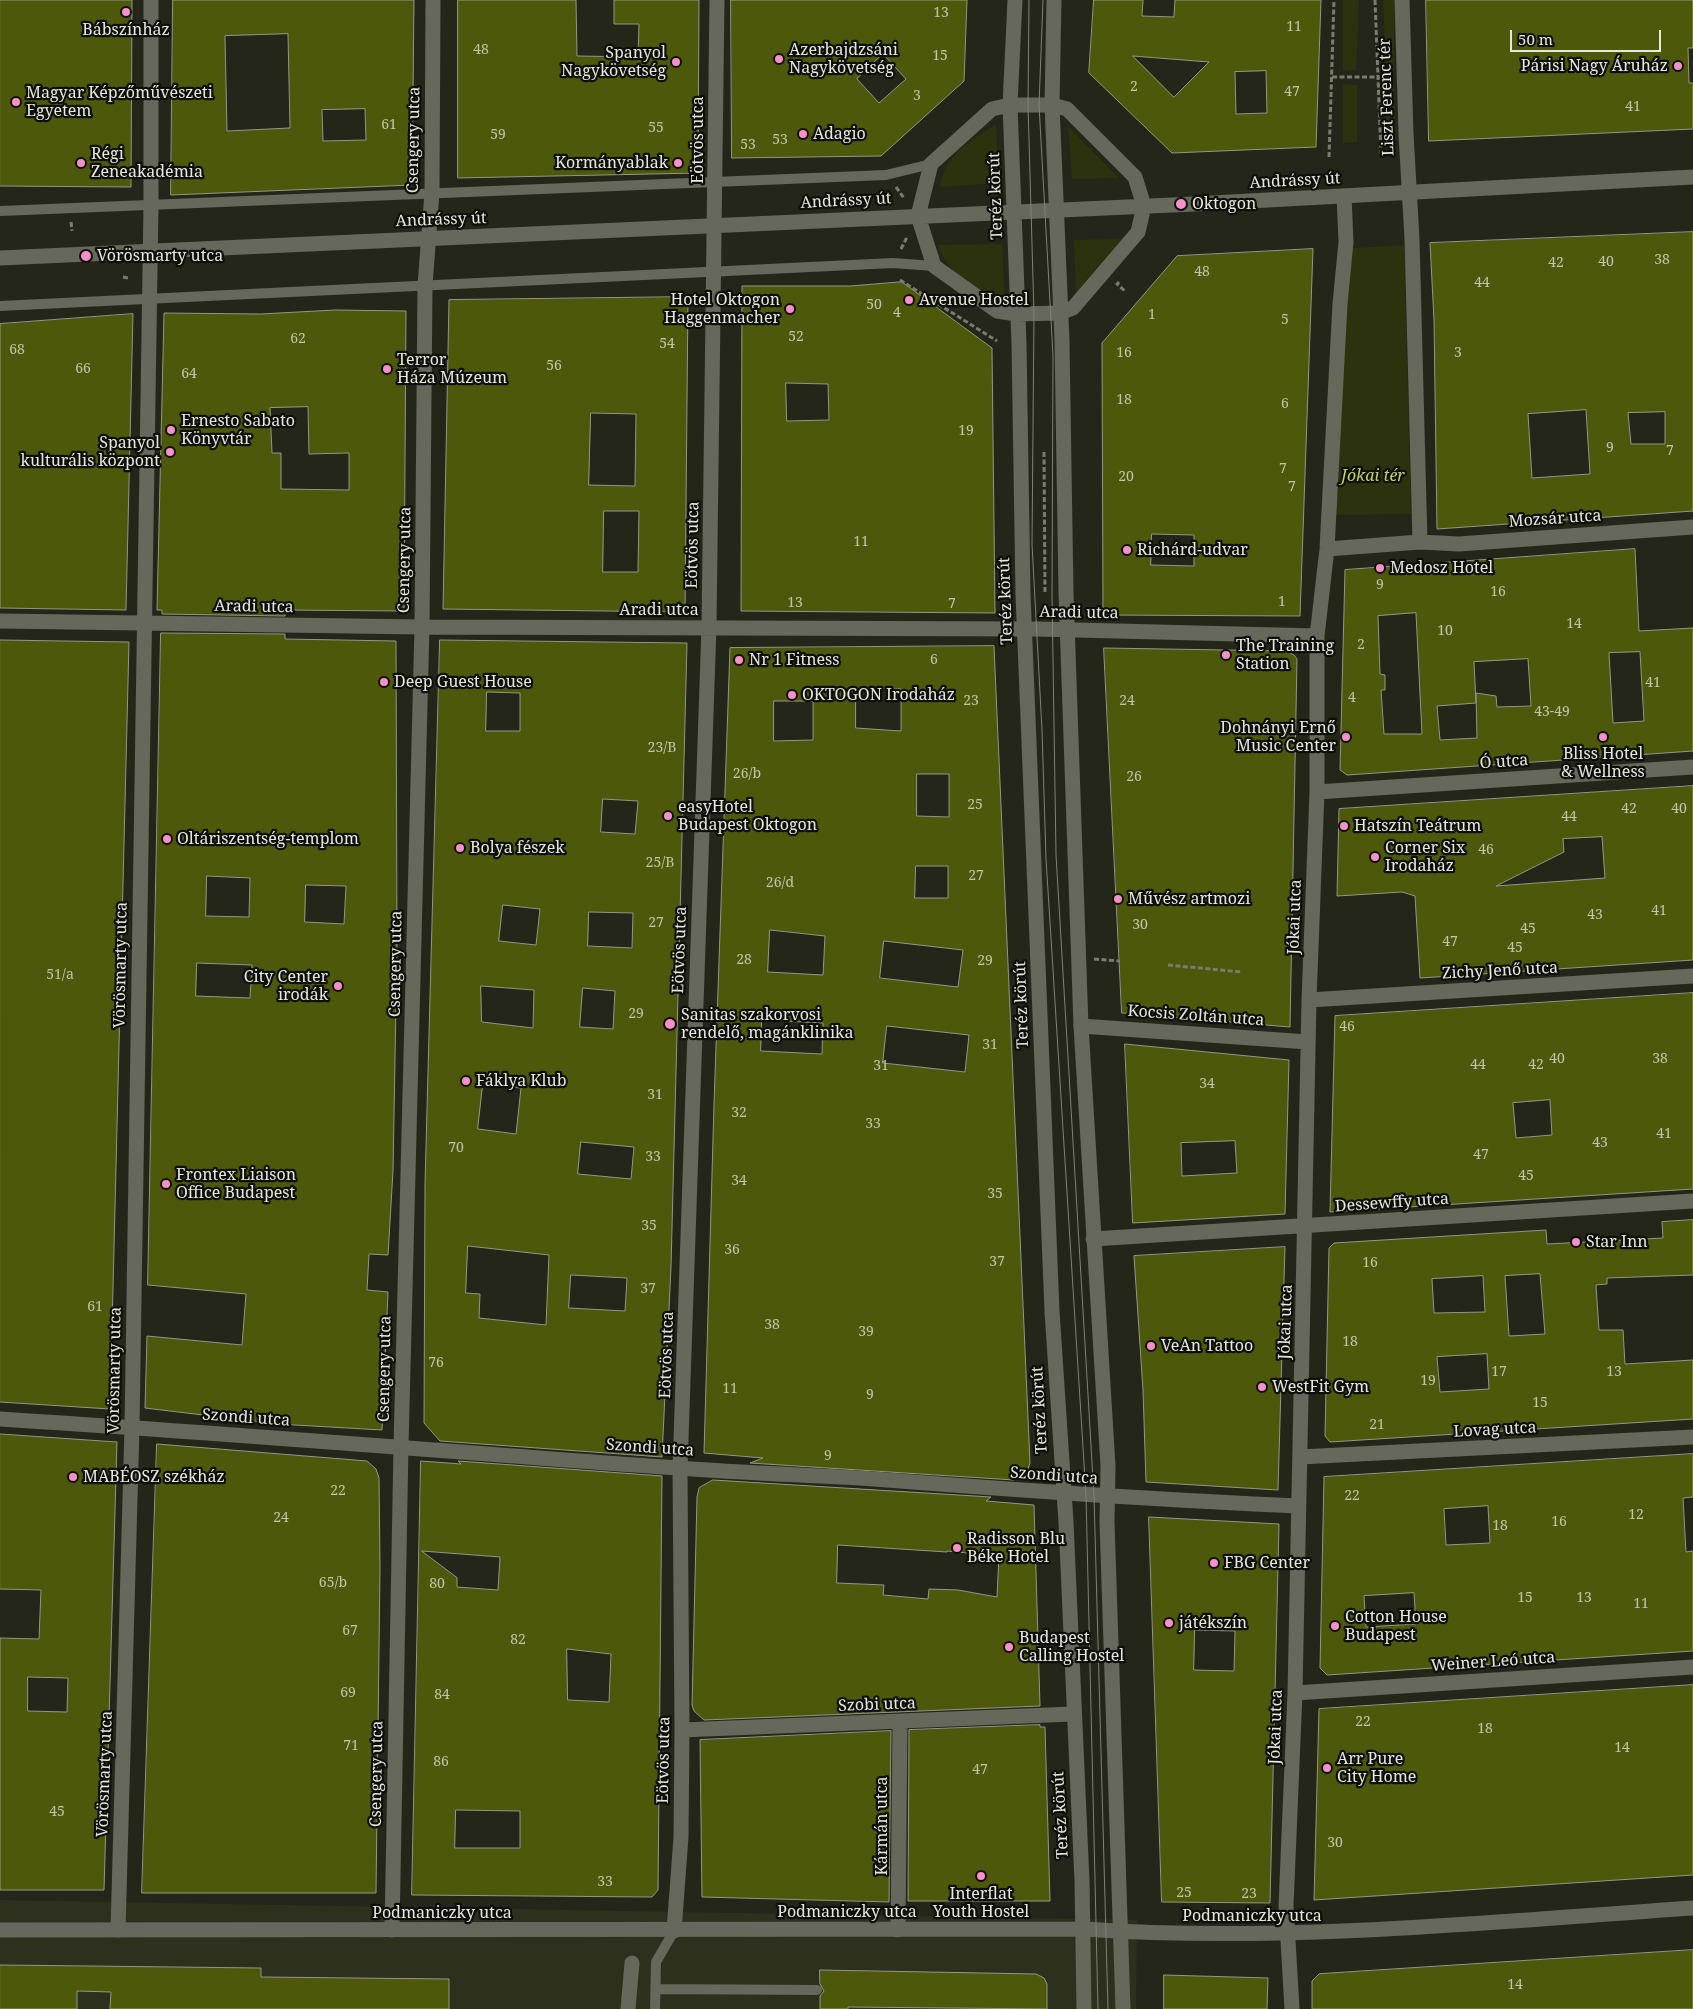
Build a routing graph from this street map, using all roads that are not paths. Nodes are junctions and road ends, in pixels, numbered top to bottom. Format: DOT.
graph roads {
  1 [pos="151,0"];
  2 [pos="433,0"];
  3 [pos="717,0"];
  4 [pos="1015,0"];
  5 [pos="1054,0"];
  6 [pos="1402,0"];
  7 [pos="1010,105"];
  8 [pos="1052,105"];
  9 [pos="931,164"];
  10 [pos="1693,177"];
  11 [pos="715,182"];
  12 [pos="432,192"];
  13 [pos="1409,192"];
  14 [pos="1344,196"];
  15 [pos="151,205"];
  16 [pos="1144,206"];
  17 [pos="1057,209"];
  18 [pos="0,211"];
  19 [pos="1014,212"];
  20 [pos="918,216"];
  21 [pos="715,226"];
  22 [pos="428,238"];
  23 [pos="150,250"];
  24 [pos="0,258"];
  25 [pos="934,266"];
  26 [pos="714,272"];
  27 [pos="425,286"];
  28 [pos="149,299"];
  29 [pos="0,306"];
  30 [pos="1060,313"];
  31 [pos="1017,314"];
  32 [pos="1693,527"];
  33 [pos="1420,542"];
  34 [pos="1327,549"];
  35 [pos="0,621"];
  36 [pos="144,623"];
  37 [pos="422,627"];
  38 [pos="709,627"];
  39 [pos="1024,629"];
  40 [pos="1067,630"];
  41 [pos="1317,636"];
  42 [pos="1693,767"];
  43 [pos="1317,792"];
  44 [pos="1693,976"];
  45 [pos="1309,1000"];
  46 [pos="1081,1026"];
  47 [pos="1308,1042"];
  48 [pos="1693,1202"];
  49 [pos="1305,1226"];
  50 [pos="1093,1239"];
  51 [pos="0,1419"];
  52 [pos="132,1427"];
  53 [pos="1693,1437"];
  54 [pos="401,1446"];
  55 [pos="1300,1456"];
  56 [pos="680,1468"];
  57 [pos="1063,1493"];
  58 [pos="1107,1497"];
  59 [pos="1298,1506"];
  60 [pos="1693,1667"];
  61 [pos="1295,1693"];
  62 [pos="1074,1714"];
  63 [pos="900,1722"];
  64 [pos="682,1730"];
  65 [pos="1693,1908"];
  66 [pos="0,1930"];
  67 [pos="118,1930"];
  68 [pos="392,1930"];
  69 [pos="674,1930"];
  70 [pos="898,1930"];
  71 [pos="1083,1930"];
  72 [pos="1121,1931"];
  73 [pos="1287,1932"];
  74 [pos="632,1963"];
  75 [pos="656,1989"];
  76 [pos="817,1990"];
  77 [pos="628,2009"];
  78 [pos="655,2009"];
  79 [pos="1084,2009"];
  80 [pos="1123,2009"];
  81 [pos="1292,2009"];
  1 -- 15 [label="street, Vörösmarty utca"];
  2 -- 12 [label="street, Csengery utca"];
  3 -- 11 [label="street, Eötvös utca"];
  4 -- 7 [label="street, Teréz körút"];
  5 -- 8 [label="street"];
  6 -- 13 [label="street, Liszt Ferenc tér"];
  7 -- 8 [label="street"];
  7 -- 9 [label="street"];
  7 -- 19 [label="street, Teréz körút"];
  8 -- 16 [label="street"];
  8 -- 17 [label="street"];
  9 -- 11 [label="lane, Andrássy út"];
  9 -- 20 [label="street"];
  10 -- 13 [label="street, Andrássy út"];
  11 -- 12 [label="lane, Andrássy út"];
  11 -- 21 [label="street, Eötvös utca"];
  12 -- 15 [label="lane, Andrássy út"];
  12 -- 22 [label="street, Csengery utca"];
  13 -- 14 [label="street, Andrássy út"];
  13 -- 33 [label="street"];
  14 -- 16 [label="street, Andrássy út"];
  14 -- 34 [label="street"];
  15 -- 18 [label="lane, Andrássy út"];
  15 -- 23 [label="street, Vörösmarty utca"];
  16 -- 17 [label="street, Andrássy út"];
  16 -- 30 [label="street"];
  17 -- 19 [label="street, Andrássy út"];
  17 -- 30 [label="street"];
  19 -- 20 [label="street, Andrássy út"];
  19 -- 31 [label="street, Teréz körút"];
  20 -- 21 [label="street, Andrássy út"];
  20 -- 25 [label="street"];
  21 -- 22 [label="street, Andrássy út"];
  21 -- 26 [label="street, Eötvös utca"];
  22 -- 23 [label="street, Andrássy út"];
  22 -- 27 [label="street, Csengery utca"];
  23 -- 24 [label="street, Andrássy út"];
  23 -- 28 [label="street, Vörösmarty utca"];
  25 -- 26 [label="lane"];
  25 -- 31 [label="street"];
  26 -- 27 [label="lane"];
  26 -- 38 [label="street, Eötvös utca"];
  27 -- 28 [label="lane"];
  27 -- 37 [label="street, Csengery utca"];
  28 -- 29 [label="lane"];
  28 -- 36 [label="street, Vörösmarty utca"];
  30 -- 31 [label="street"];
  30 -- 40 [label="street"];
  31 -- 39 [label="street, Teréz körút"];
  32 -- 33 [label="street, Mozsár utca"];
  33 -- 34 [label="street"];
  34 -- 41 [label="street"];
  35 -- 36 [label="street, Aradi utca"];
  36 -- 37 [label="street, Aradi utca"];
  36 -- 52 [label="street, Vörösmarty utca"];
  37 -- 38 [label="street, Aradi utca"];
  37 -- 54 [label="street, Csengery utca"];
  38 -- 39 [label="street, Aradi utca"];
  38 -- 56 [label="street, Eötvös utca"];
  39 -- 40 [label="street, Aradi utca"];
  39 -- 57 [label="street, Teréz körút"];
  40 -- 41 [label="street, Aradi utca"];
  40 -- 46 [label="street"];
  41 -- 43 [label="street, Jókai utca"];
  42 -- 43 [label="street, Ó utca"];
  43 -- 45 [label="street, Jókai utca"];
  44 -- 45 [label="street, Zichy Jenő utca"];
  45 -- 47 [label="street, Jókai utca"];
  46 -- 47 [label="street, Kocsis Zoltán utca"];
  46 -- 50 [label="street"];
  47 -- 49 [label="street, Jókai utca"];
  48 -- 49 [label="street, Dessewffy utca"];
  49 -- 50 [label="street, Dessewffy utca"];
  49 -- 55 [label="street, Jókai utca"];
  50 -- 58 [label="street"];
  51 -- 52 [label="street, Szondi utca"];
  52 -- 54 [label="street, Szondi utca"];
  52 -- 67 [label="street, Vörösmarty utca"];
  53 -- 55 [label="street, Lovag utca"];
  54 -- 56 [label="street, Szondi utca"];
  54 -- 68 [label="street, Csengery utca"];
  55 -- 59 [label="street, Jókai utca"];
  56 -- 57 [label="street, Szondi utca"];
  56 -- 64 [label="street, Eötvös utca"];
  57 -- 58 [label="street, Szondi utca"];
  57 -- 62 [label="street, Teréz körút"];
  58 -- 59 [label="street, Szondi utca"];
  58 -- 72 [label="street"];
  59 -- 61 [label="street, Jókai utca"];
  60 -- 61 [label="street, Weiner Leó utca"];
  61 -- 73 [label="street, Jókai utca"];
  62 -- 63 [label="street, Szobi utca"];
  62 -- 71 [label="street, Teréz körút"];
  63 -- 64 [label="street, Szobi utca"];
  63 -- 70 [label="street, Kármán utca"];
  64 -- 69 [label="street, Eötvös utca"];
  65 -- 73 [label="street, Podmaniczky utca"];
  66 -- 67 [label="street, Podmaniczky utca"];
  67 -- 68 [label="street, Podmaniczky utca"];
  68 -- 69 [label="street, Podmaniczky utca"];
  69 -- 70 [label="street, Podmaniczky utca"];
  69 -- 75 [label="lane"];
  70 -- 71 [label="street, Podmaniczky utca"];
  71 -- 72 [label="street, Podmaniczky utca"];
  71 -- 79 [label="street, Teréz körút"];
  72 -- 73 [label="street, Podmaniczky utca"];
  72 -- 80 [label="street"];
  73 -- 81 [label="street, Jókai utca"];
  74 -- 77 [label="street"];
  75 -- 76 [label="lane"];
  75 -- 78 [label="lane"];
}
